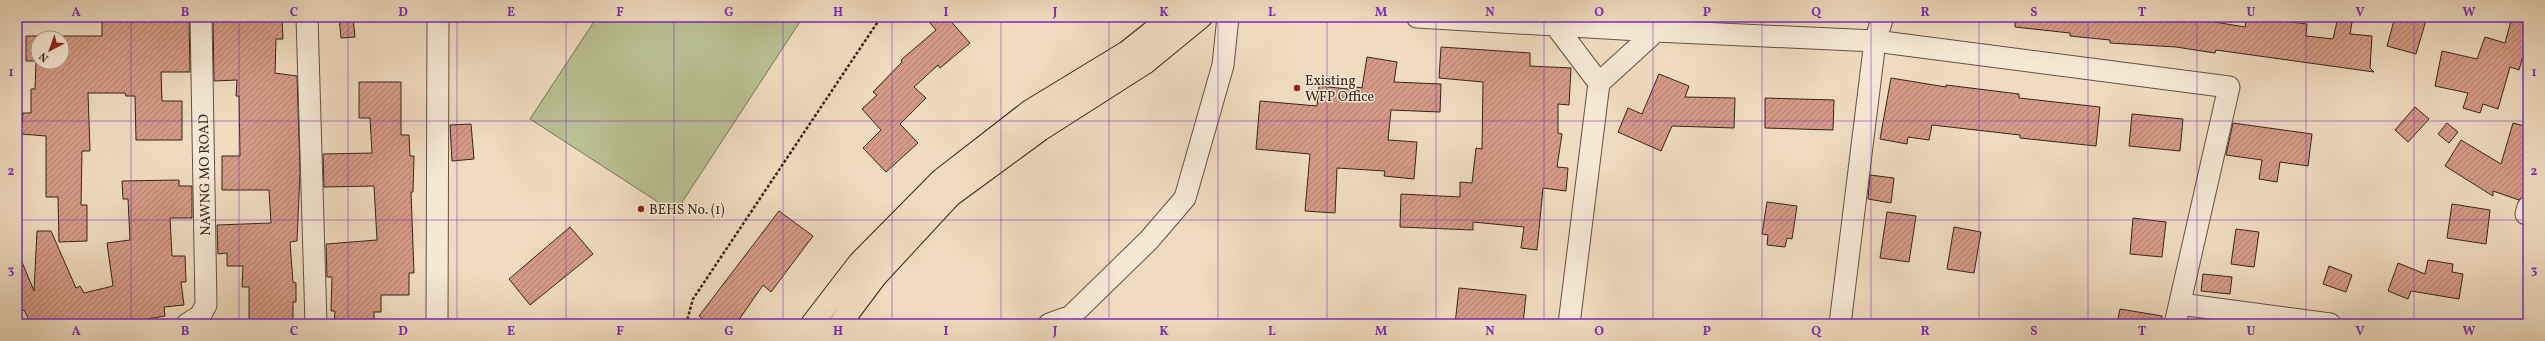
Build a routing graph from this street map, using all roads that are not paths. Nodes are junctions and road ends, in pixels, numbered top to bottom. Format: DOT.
graph roads {
  1 [pos="201,17"];
  2 [pos="307,17"];
  3 [pos="438,17"];
  4 [pos="1171,17"];
  5 [pos="1201,17"];
  6 [pos="1228,17"];
  7 [pos="1417,17"];
  8 [pos="1883,17"];
  9 [pos="1555,25"];
  10 [pos="1656,32"];
  11 [pos="1875,41"];
  12 [pos="1599,83"];
  13 [pos="2178,314"];
  14 [pos="187,324"];
  15 [pos="316,324"];
  16 [pos="437,324"];
  17 [pos="812,324"];
  18 [pos="840,324"];
  19 [pos="1049,324"];
  20 [pos="1569,324"];
  21 [pos="1840,324"];
  22 [pos="2330,324"];
  1 -- 14 [label="street, NAWNG MO ROAD"];
  2 -- 15 [label="street"];
  3 -- 16 [label="street"];
  4 -- 17 [label="main road"];
  5 -- 18 [label="main road"];
  6 -- 19 [label="street"];
  7 -- 9 [label="street"];
  8 -- 11 [label="street"];
  9 -- 10 [label="street"];
  9 -- 12 [label="street"];
  10 -- 11 [label="street"];
  10 -- 12 [label="street"];
  11 -- 13 [label="street"];
  11 -- 21 [label="street"];
  12 -- 20 [label="street"];
  13 -- 22 [label="street"];
}
